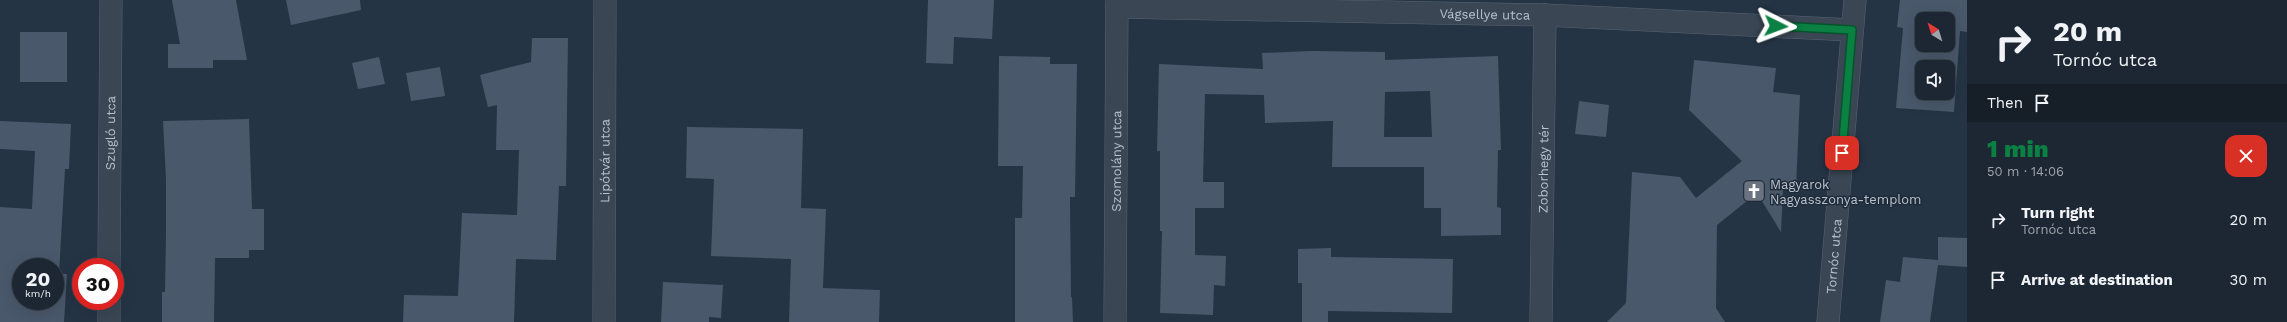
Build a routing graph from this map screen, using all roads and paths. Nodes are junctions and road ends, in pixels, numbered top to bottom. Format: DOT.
graph roads {
  1 [pos="111,0"];
  2 [pos="605,0"];
  3 [pos="1855,0"];
  4 [pos="1117,4"];
  5 [pos="1545,16"];
  6 [pos="1852,30"];
  7 [pos="109,258"];
  8 [pos="109,310"];
  9 [pos="109,322"];
  10 [pos="604,322"];
  11 [pos="1115,322"];
  12 [pos="1541,322"];
  13 [pos="1828,322"];
  1 -- 7 [label="street, Szugló utca"];
  2 -- 10 [label="street, Lipótvár utca"];
  3 -- 6 [label="street, Tornóc utca"];
  4 -- 5 [label="street, Vágsellye utca"];
  4 -- 11 [label="street, Szomolány utca"];
  5 -- 6 [label="street, Vágsellye utca"];
  5 -- 12 [label="street, Zoborhegy tér"];
  6 -- 13 [label="street, Tornóc utca"];
  8 -- 9 [label="street"];
}
